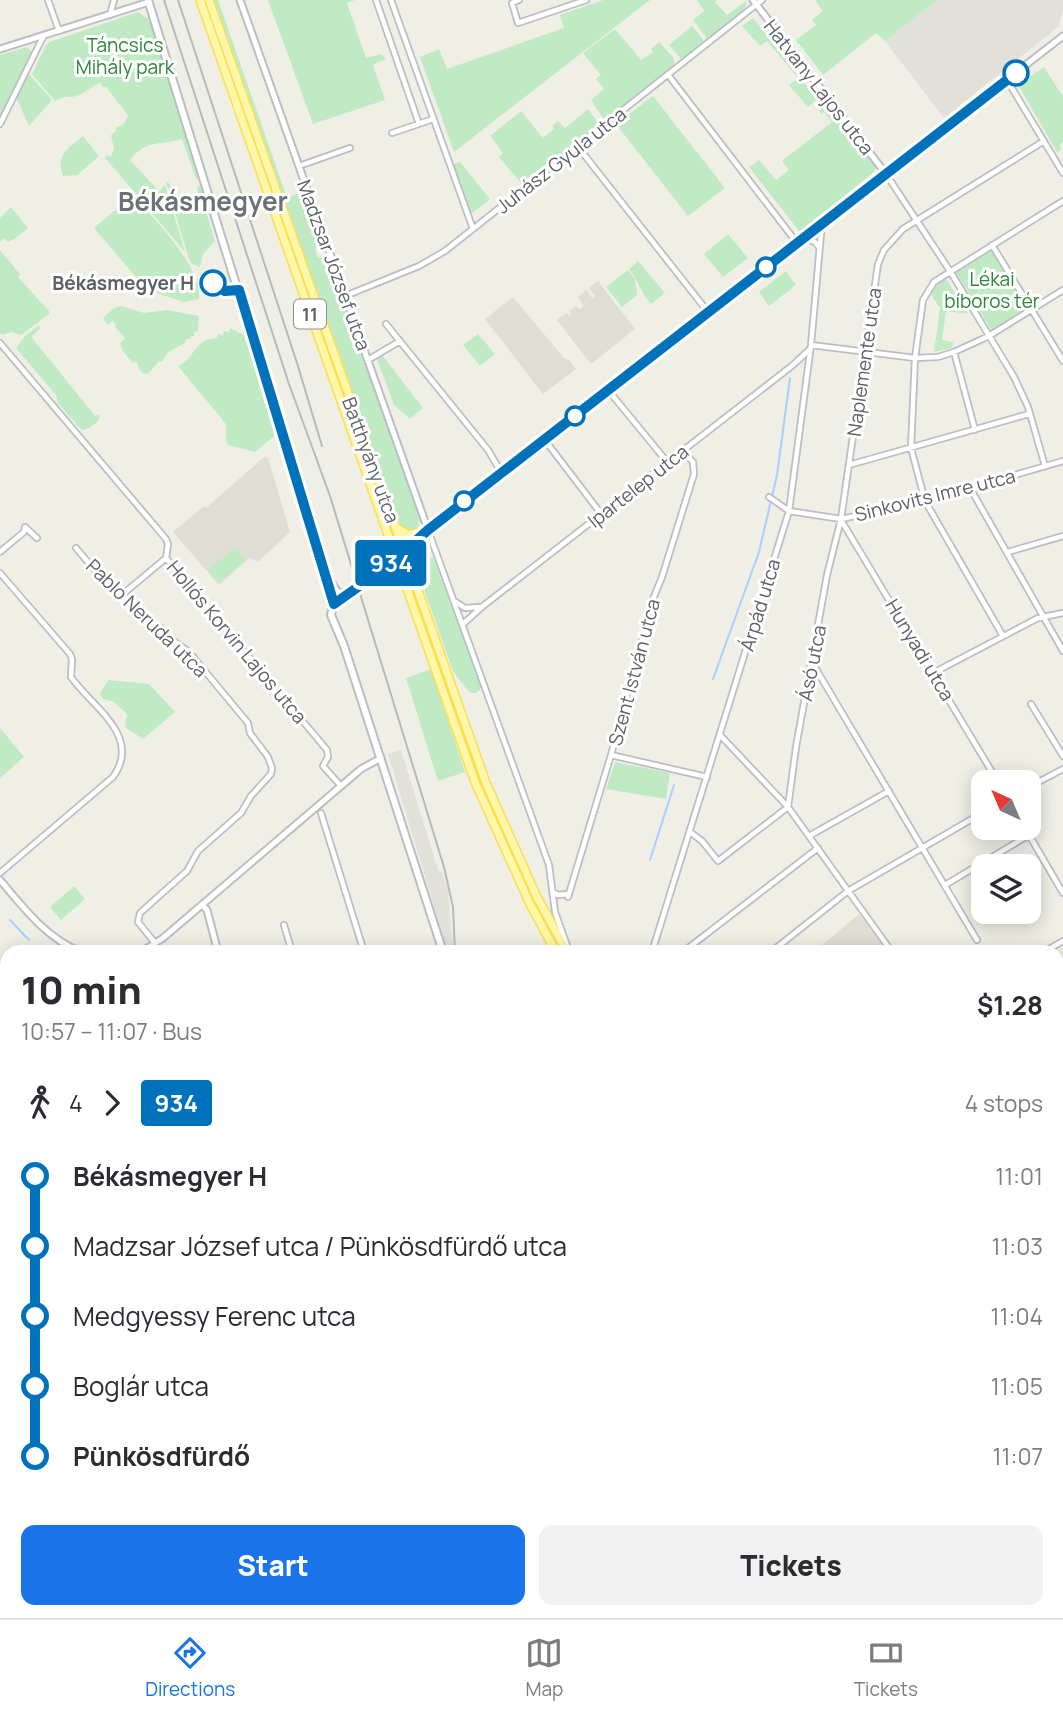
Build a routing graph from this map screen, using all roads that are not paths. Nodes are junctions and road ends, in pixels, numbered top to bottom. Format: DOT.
graph roads {
  1 [pos="48,0"];
  2 [pos="114,0"];
  3 [pos="200,0"];
  4 [pos="209,0"];
  5 [pos="240,0"];
  6 [pos="376,0"];
  7 [pos="391,0"];
  8 [pos="519,0"];
  9 [pos="586,0"];
  10 [pos="762,0"];
  11 [pos="148,1"];
  12 [pos="754,3"];
  13 [pos="110,15"];
  14 [pos="59,31"];
  15 [pos="44,35"];
  16 [pos="1063,36"];
  17 [pos="0,49"];
  18 [pos="669,76"];
  19 [pos="1007,80"];
  20 [pos="433,119"];
  21 [pos="0,124"];
  22 [pos="419,124"];
  23 [pos="392,133"];
  24 [pos="1044,141"];
  25 [pos="578,147"];
  26 [pos="350,148"];
  27 [pos="298,166"];
  28 [pos="1063,173"];
  29 [pos="886,174"];
  30 [pos="1063,201"];
  31 [pos="917,220"];
  32 [pos="822,223"];
  33 [pos="473,229"];
  34 [pos="803,238"];
  35 [pos="797,243"];
  36 [pos="992,245"];
  37 [pos="820,248"];
  38 [pos="950,271"];
  39 [pos="1063,290"];
  40 [pos="345,296"];
  41 [pos="1032,310"];
  42 [pos="708,312"];
  43 [pos="386,324"];
  44 [pos="989,336"];
  45 [pos="400,341"];
  46 [pos="0,343"];
  47 [pos="811,346"];
  48 [pos="864,351"];
  49 [pos="1061,351"];
  50 [pos="954,352"];
  51 [pos="915,358"];
  52 [pos="368,360"];
  53 [pos="1063,361"];
  54 [pos="793,365"];
  55 [pos="807,374"];
  56 [pos="608,390"];
  57 [pos="1029,414"];
  58 [pos="975,430"];
  59 [pos="544,439"];
  60 [pos="911,448"];
  61 [pos="683,451"];
  62 [pos="1063,461"];
  63 [pos="668,463"];
  64 [pos="849,465"];
  65 [pos="1045,466"];
  66 [pos="501,472"];
  67 [pos="970,488"];
  68 [pos="769,497"];
  69 [pos="925,501"];
  70 [pos="789,511"];
  71 [pos="602,515"];
  72 [pos="841,519"];
  73 [pos="395,527"];
  74 [pos="428,530"];
  75 [pos="1063,536"];
  76 [pos="37,538"];
  77 [pos="76,548"];
  78 [pos="0,552"];
  79 [pos="404,552"];
  80 [pos="1008,552"];
  81 [pos="166,558"];
  82 [pos="397,558"];
  83 [pos="323,565"];
  84 [pos="0,573"];
  85 [pos="123,594"];
  86 [pos="345,594"];
  87 [pos="453,598"];
  88 [pos="334,604"];
  89 [pos="483,606"];
  90 [pos="1063,613"];
  91 [pos="1043,618"];
  92 [pos="463,624"];
  93 [pos="1003,636"];
  94 [pos="1063,652"];
  95 [pos="812,663"];
  96 [pos="933,673"];
  97 [pos="1031,704"];
  98 [pos="720,735"];
  99 [pos="611,755"];
  100 [pos="1063,756"];
  101 [pos="381,758"];
  102 [pos="1063,769"];
  103 [pos="991,770"];
  104 [pos="707,778"];
  105 [pos="1041,781"];
  106 [pos="341,786"];
  107 [pos="889,791"];
  108 [pos="788,807"];
  109 [pos="321,813"];
  110 [pos="971,820"];
  111 [pos="690,832"];
  112 [pos="809,836"];
  113 [pos="1020,840"];
  114 [pos="1032,840"];
  115 [pos="818,848"];
  116 [pos="923,848"];
  117 [pos="0,873"];
  118 [pos="0,880"];
  119 [pos="944,885"];
  120 [pos="552,891"];
  121 [pos="848,891"];
  122 [pos="1063,893"];
  123 [pos="202,905"];
  124 [pos="284,925"];
  125 [pos="976,940"];
  126 [pos="155,944"];
  127 [pos="655,944"];
  128 [pos="66,945"];
  129 [pos="216,945"];
  130 [pos="290,945"];
  131 [pos="362,945"];
  132 [pos="441,945"];
  133 [pos="552,945"];
  134 [pos="564,945"];
  135 [pos="566,945"];
  136 [pos="692,945"];
  137 [pos="780,945"];
  138 [pos="887,945"];
  1 -- 14 [label="street"];
  2 -- 13 [label="street"];
  3 -- 82 [label="main road, Batthyány utca / 11"];
  4 -- 73 [label="main road, Batthyány utca / 11"];
  5 -- 27 [label="street, Madzsar József utca"];
  6 -- 22 [label="street"];
  7 -- 20 [label="street"];
  8 -- 9 [label="street"];
  10 -- 12 [label="street, Juhász Gyula utca"];
  11 -- 13 [label="street"];
  11 -- 83 [label="main road"];
  12 -- 18 [label="street, Juhász Gyula utca"];
  12 -- 29 [label="street, Hatvany Lajos utca"];
  13 -- 14 [label="street"];
  14 -- 15 [label="street"];
  15 -- 17 [label="street"];
  15 -- 21 [label="street"];
  16 -- 19 [label="street"];
  18 -- 25 [label="street, Juhász Gyula utca"];
  18 -- 35 [label="street"];
  19 -- 24 [label="street"];
  19 -- 29 [label="street"];
  20 -- 22 [label="street"];
  20 -- 33 [label="street"];
  22 -- 23 [label="street"];
  24 -- 28 [label="street"];
  24 -- 31 [label="street, Naplemente utca"];
  25 -- 33 [label="street, Juhász Gyula utca"];
  25 -- 42 [label="street"];
  26 -- 27 [label="street"];
  27 -- 40 [label="street, Madzsar József utca"];
  29 -- 31 [label="street"];
  29 -- 32 [label="street"];
  30 -- 36 [label="street"];
  31 -- 38 [label="street"];
  31 -- 48 [label="street, Naplemente utca"];
  32 -- 34 [label="street"];
  32 -- 37 [label="street, Árpád utca"];
  33 -- 40 [label="street, Juhász Gyula utca"];
  34 -- 35 [label="street"];
  34 -- 37 [label="street"];
  35 -- 42 [label="street"];
  36 -- 38 [label="street"];
  36 -- 41 [label="street"];
  37 -- 47 [label="street, Árpád utca"];
  38 -- 44 [label="street"];
  38 -- 51 [label="street"];
  39 -- 41 [label="street"];
  40 -- 52 [label="street, Madzsar József utca"];
  41 -- 44 [label="street"];
  41 -- 49 [label="street"];
  42 -- 56 [label="street"];
  43 -- 45 [label="street"];
  44 -- 50 [label="street"];
  44 -- 57 [label="street"];
  45 -- 52 [label="street"];
  45 -- 66 [label="street"];
  46 -- 81 [label="street, Hollós Korvin Lajos utca"];
  47 -- 48 [label="street"];
  47 -- 54 [label="street, Ipartelep utca"];
  47 -- 55 [label="street, Árpád utca"];
  48 -- 51 [label="street"];
  48 -- 64 [label="street, Naplemente utca"];
  49 -- 53 [label="street"];
  50 -- 51 [label="street"];
  50 -- 58 [label="street"];
  51 -- 60 [label="street"];
  52 -- 74 [label="street, Madzsar József utca"];
  54 -- 55 [label="street"];
  54 -- 61 [label="street, Ipartelep utca"];
  55 -- 70 [label="street, Árpád utca"];
  56 -- 59 [label="street"];
  56 -- 63 [label="street"];
  57 -- 58 [label="street"];
  57 -- 65 [label="street"];
  58 -- 60 [label="street"];
  59 -- 66 [label="street"];
  59 -- 71 [label="street"];
  60 -- 64 [label="street"];
  60 -- 69 [label="street"];
  61 -- 63 [label="street, Ipartelep utca"];
  61 -- 99 [label="street, Szent István utca"];
  62 -- 65 [label="street, Sinkovits Imre utca"];
  63 -- 71 [label="street, Ipartelep utca"];
  64 -- 72 [label="street, Naplemente utca"];
  65 -- 67 [label="street, Sinkovits Imre utca"];
  66 -- 74 [label="street"];
  67 -- 69 [label="street, Sinkovits Imre utca"];
  67 -- 80 [label="street"];
  68 -- 70 [label="street, Sinkovits Imre utca"];
  69 -- 72 [label="street, Sinkovits Imre utca"];
  69 -- 93 [label="street"];
  70 -- 72 [label="street, Sinkovits Imre utca"];
  70 -- 98 [label="street, Árpád utca"];
  71 -- 89 [label="street, Ipartelep utca"];
  72 -- 95 [label="street, Ásó utca"];
  72 -- 96 [label="street, Hunyadi utca"];
  73 -- 74 [label="main road"];
  73 -- 79 [label="main road, Batthyány utca / 11"];
  74 -- 79 [label="street"];
  74 -- 87 [label="street, Batthyány utca"];
  75 -- 80 [label="street"];
  76 -- 78 [label="street"];
  77 -- 85 [label="street, Pablo Neruda utca"];
  79 -- 82 [label="street"];
  79 -- 134 [label="main road, Batthyány utca / 11"];
  80 -- 91 [label="street"];
  81 -- 85 [label="street"];
  81 -- 106 [label="street, Hollós Korvin Lajos utca"];
  82 -- 86 [label="street"];
  82 -- 133 [label="main road, Batthyány utca / 11"];
  83 -- 86 [label="main road"];
  83 -- 88 [label="main road"];
  84 -- 117 [label="street"];
  85 -- 126 [label="street, Pablo Neruda utca"];
  86 -- 88 [label="street"];
  87 -- 89 [label="street"];
  87 -- 92 [label="street, Batthyány utca"];
  88 -- 101 [label="main road"];
  89 -- 92 [label="street, Ipartelep utca"];
  90 -- 91 [label="street"];
  91 -- 93 [label="street"];
  91 -- 94 [label="street"];
  92 -- 120 [label="street, Batthyány utca"];
  93 -- 96 [label="street"];
  95 -- 107 [label="street"];
  95 -- 108 [label="street, Ásó utca"];
  96 -- 103 [label="street, Hunyadi utca"];
  97 -- 100 [label="street"];
  98 -- 104 [label="street, Árpád utca"];
  98 -- 108 [label="street"];
  99 -- 104 [label="street"];
  99 -- 120 [label="street, Szent István utca"];
  101 -- 106 [label="street"];
  101 -- 132 [label="main road"];
  102 -- 105 [label="street"];
  104 -- 111 [label="street, Árpád utca"];
  106 -- 123 [label="street"];
  107 -- 112 [label="street"];
  107 -- 116 [label="street"];
  108 -- 111 [label="street"];
  108 -- 112 [label="street"];
  109 -- 131 [label="street"];
  110 -- 116 [label="street"];
  111 -- 127 [label="street, Árpád utca"];
  112 -- 115 [label="street"];
  113 -- 119 [label="street"];
  114 -- 122 [label="street"];
  115 -- 121 [label="street"];
  115 -- 136 [label="street"];
  116 -- 119 [label="street"];
  116 -- 121 [label="street"];
  118 -- 128 [label="street"];
  119 -- 125 [label="street"];
  120 -- 135 [label="street, Batthyány utca"];
  121 -- 137 [label="street"];
  121 -- 138 [label="street"];
  123 -- 126 [label="street"];
  123 -- 129 [label="street"];
  124 -- 130 [label="street"];
}
